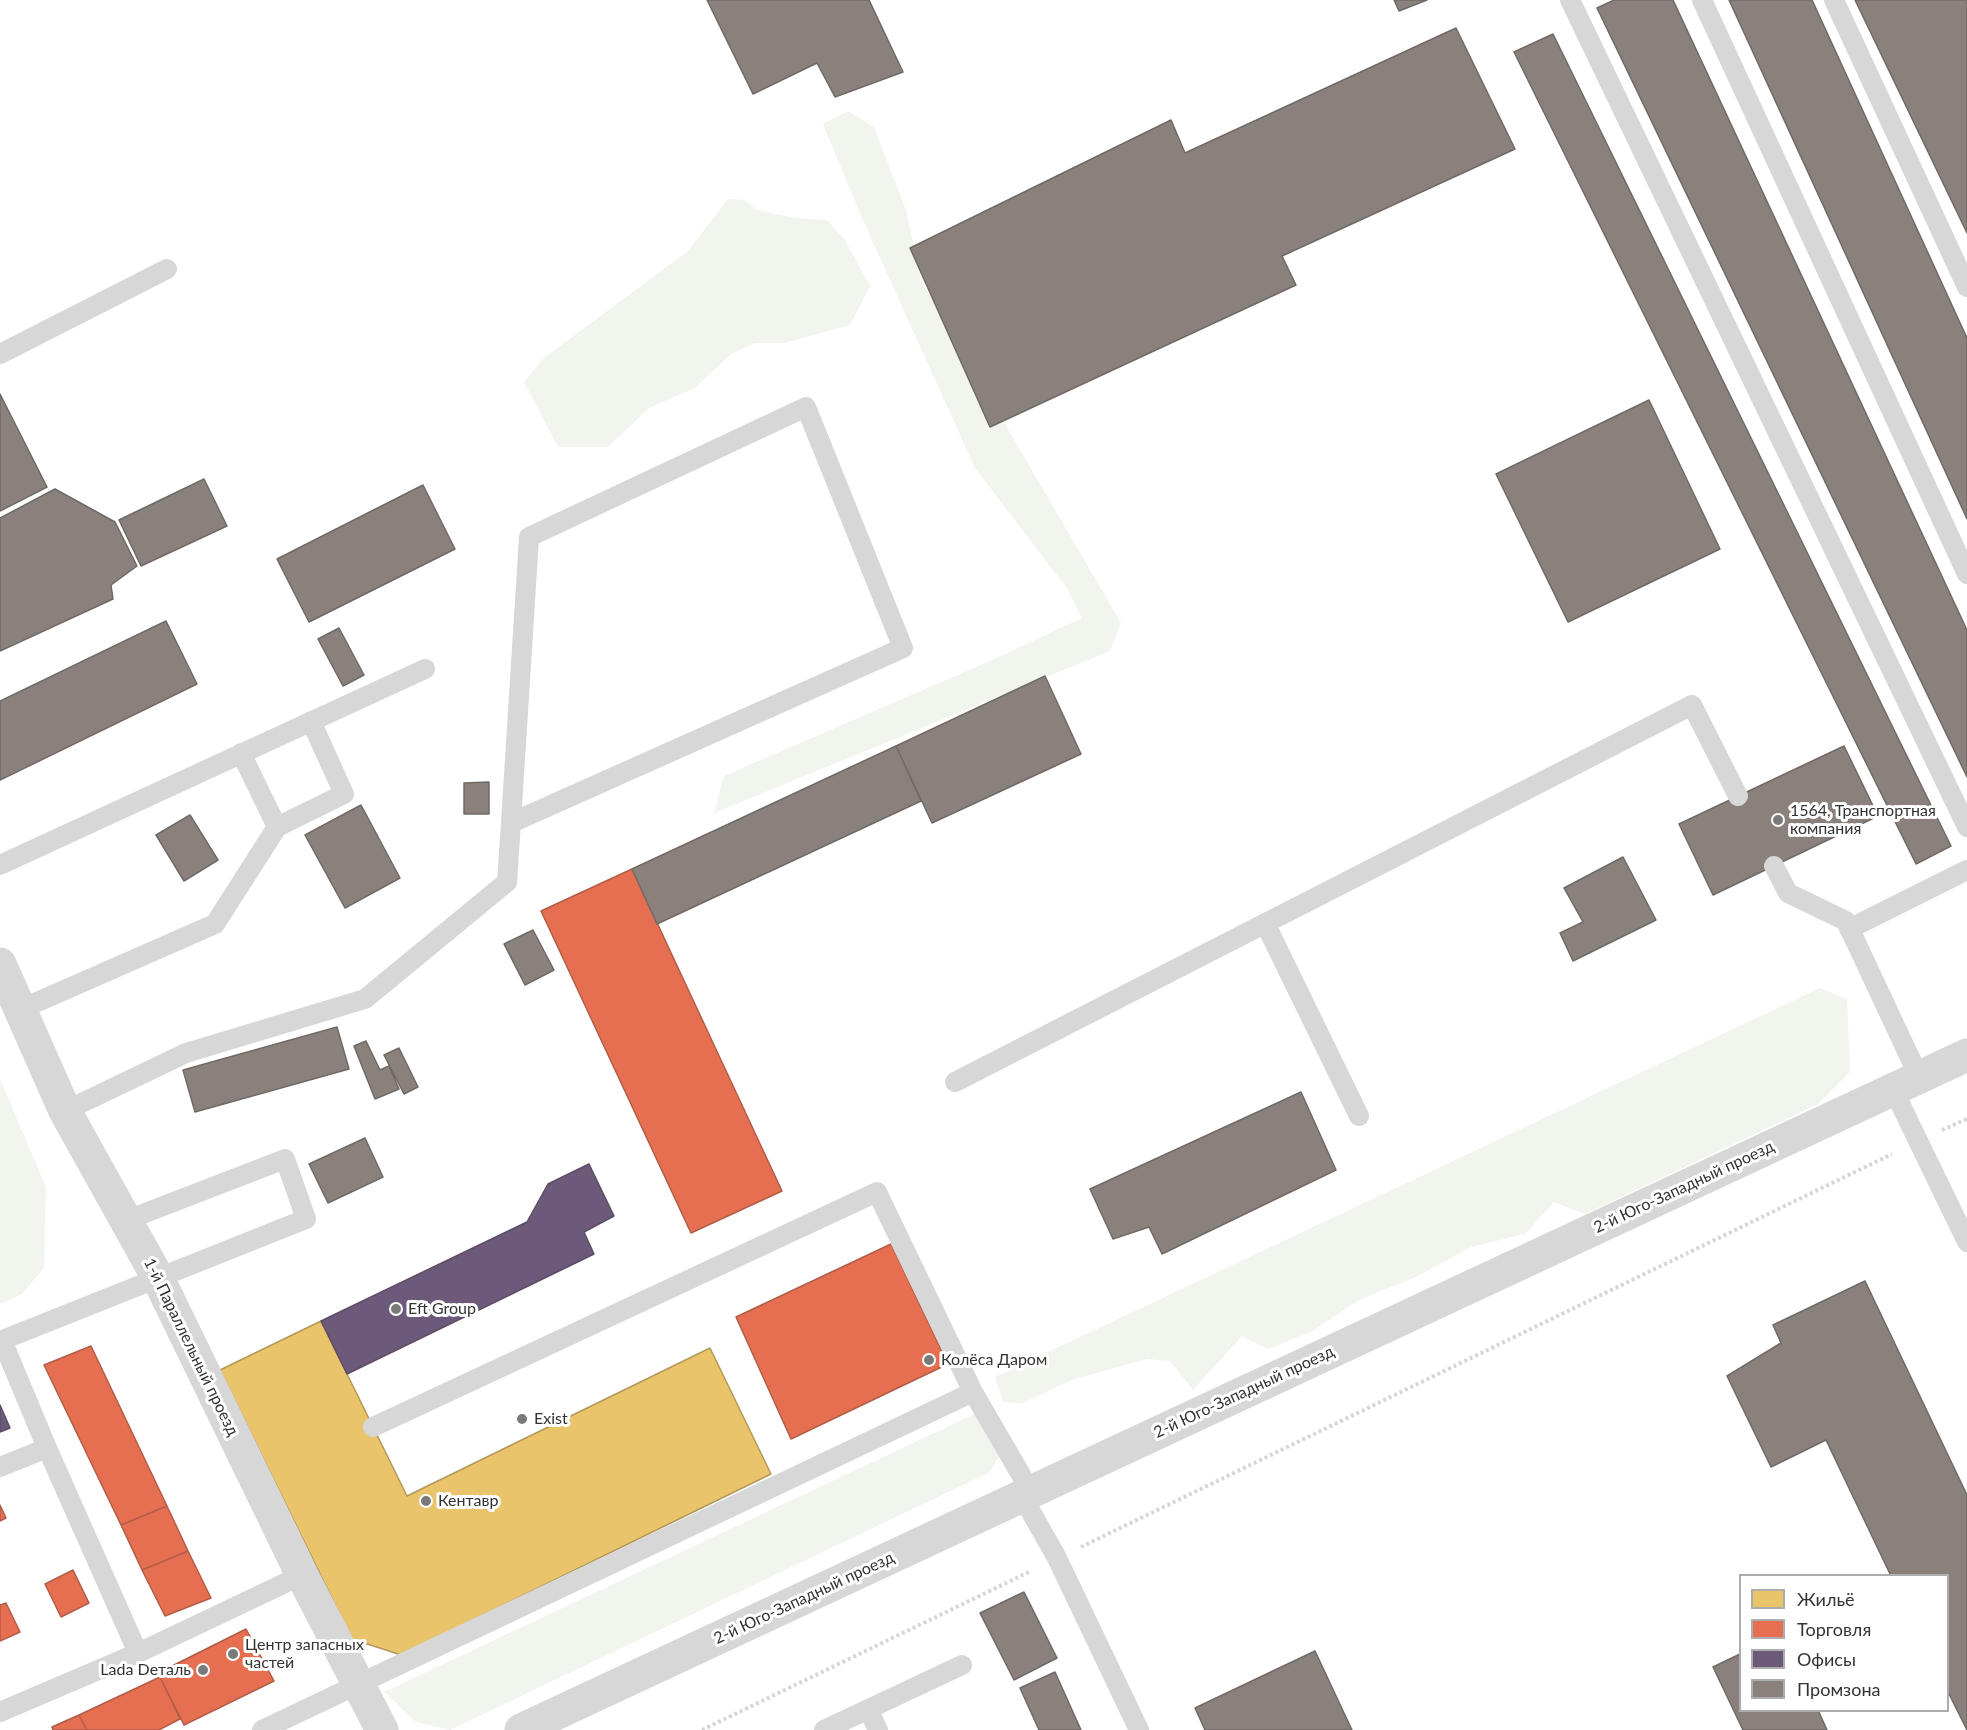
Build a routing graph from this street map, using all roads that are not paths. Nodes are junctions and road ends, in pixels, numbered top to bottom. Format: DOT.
graph roads {
  1 [pos="1570,0"];
  2 [pos="1702,0"];
  3 [pos="1834,0"];
  4 [pos="166,268"];
  5 [pos="1967,287"];
  6 [pos="0,354"];
  7 [pos="1967,574"];
  8 [pos="425,669"];
  9 [pos="310,721"];
  10 [pos="241,753"];
  11 [pos="1738,796"];
  12 [pos="511,823"];
  13 [pos="277,827"];
  14 [pos="1967,827"];
  15 [pos="0,865"];
  16 [pos="1774,866"];
  17 [pos="1967,870"];
  18 [pos="1265,923"];
  19 [pos="1849,929"];
  20 [pos="0,964"];
  21 [pos="19,1010"];
  22 [pos="1967,1055"];
  23 [pos="955,1082"];
  24 [pos="1906,1083"];
  25 [pos="65,1111"];
  26 [pos="1359,1116"];
  27 [pos="127,1220"];
  28 [pos="1967,1242"];
  29 [pos="158,1278"];
  30 [pos="1,1341"];
  31 [pos="973,1392"];
  32 [pos="373,1427"];
  33 [pos="46,1448"];
  34 [pos="0,1467"];
  35 [pos="1027,1494"];
  36 [pos="302,1575"];
  37 [pos="138,1653"];
  38 [pos="962,1665"];
  39 [pos="357,1684"];
  40 [pos="868,1709"];
  41 [pos="0,1712"];
  42 [pos="262,1730"];
  43 [pos="382,1730"];
  44 [pos="521,1730"];
  45 [pos="824,1730"];
  46 [pos="878,1730"];
  47 [pos="1139,1730"];
  1 -- 14 [label="lane"];
  2 -- 7 [label="lane"];
  3 -- 5 [label="lane"];
  4 -- 6 [label="lane"];
  8 -- 9 [label="lane"];
  9 -- 10 [label="lane"];
  9 -- 13 [label="lane"];
  10 -- 13 [label="lane"];
  10 -- 15 [label="lane"];
  11 -- 18 [label="lane"];
  12 -- 12 [label="lane"];
  12 -- 25 [label="lane"];
  13 -- 21 [label="lane"];
  16 -- 19 [label="lane"];
  17 -- 19 [label="lane"];
  18 -- 23 [label="lane"];
  18 -- 26 [label="lane"];
  19 -- 24 [label="lane"];
  20 -- 21 [label="street, 1-й Параллельный проезд"];
  21 -- 25 [label="street, 1-й Параллельный проезд"];
  22 -- 24 [label="street, 2-й Юго-Западный проезд"];
  24 -- 28 [label="lane"];
  24 -- 35 [label="street, 2-й Юго-Западный проезд"];
  25 -- 27 [label="street, 1-й Параллельный проезд"];
  27 -- 29 [label="street, 1-й Параллельный проезд"];
  27 -- 29 [label="lane"];
  29 -- 30 [label="lane"];
  29 -- 36 [label="street, 1-й Параллельный проезд"];
  30 -- 33 [label="lane"];
  31 -- 32 [label="lane"];
  31 -- 35 [label="lane"];
  31 -- 39 [label="lane"];
  33 -- 34 [label="lane"];
  33 -- 37 [label="lane"];
  35 -- 44 [label="street, 2-й Юго-Западный проезд"];
  35 -- 47 [label="lane"];
  36 -- 37 [label="lane"];
  36 -- 39 [label="street, 1-й Параллельный проезд"];
  37 -- 41 [label="lane"];
  38 -- 40 [label="lane"];
  39 -- 42 [label="lane"];
  39 -- 43 [label="street, 1-й Параллельный проезд"];
  40 -- 45 [label="lane"];
  40 -- 46 [label="lane"];
}
